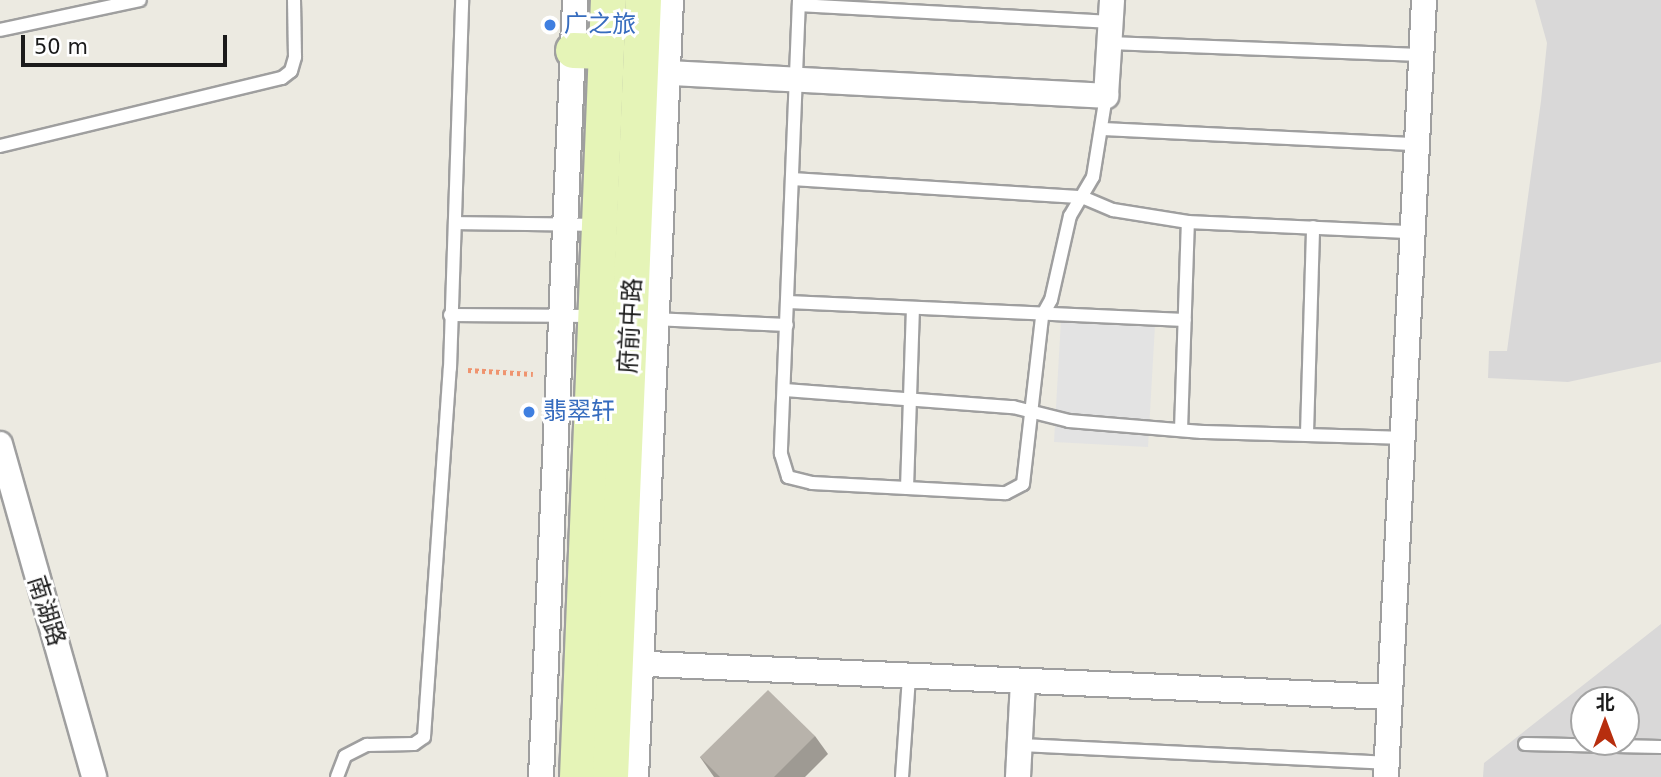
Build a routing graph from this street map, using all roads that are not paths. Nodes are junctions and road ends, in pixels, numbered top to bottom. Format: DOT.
graph roads {
  1 [pos="140,0"];
  2 [pos="294,0"];
  3 [pos="462,0"];
  4 [pos="575,0"];
  5 [pos="607,0"];
  6 [pos="643,0"];
  7 [pos="671,0"];
  8 [pos="1424,0"];
  9 [pos="799,2"];
  10 [pos="1111,22"];
  11 [pos="0,30"];
  12 [pos="589,51"];
  13 [pos="1421,55"];
  14 [pos="654,72"];
  15 [pos="796,79"];
  16 [pos="1106,96"];
  17 [pos="1104,129"];
  18 [pos="1416,144"];
  19 [pos="0,146"];
  20 [pos="792,179"];
  21 [pos="1082,197"];
  22 [pos="1188,222"];
  23 [pos="455,223"];
  24 [pos="606,226"];
  25 [pos="1313,227"];
  26 [pos="1412,232"];
  27 [pos="788,302"];
  28 [pos="913,309"];
  29 [pos="450,315"];
  30 [pos="560,316"];
  31 [pos="1042,316"];
  32 [pos="623,317"];
  33 [pos="1185,320"];
  34 [pos="787,325"];
  35 [pos="785,390"];
  36 [pos="910,400"];
  37 [pos="1032,412"];
  38 [pos="1181,430"];
  39 [pos="1307,433"];
  40 [pos="1401,438"];
  41 [pos="0,444"];
  42 [pos="907,488"];
  43 [pos="628,663"];
  44 [pos="909,678"];
  45 [pos="1023,683"];
  46 [pos="1389,697"];
  47 [pos="1525,744"];
  48 [pos="1021,745"];
  49 [pos="1661,747"];
  50 [pos="1386,770"];
  51 [pos="94,777"];
  52 [pos="337,777"];
  53 [pos="541,777"];
  54 [pos="577,777"];
  55 [pos="610,777"];
  56 [pos="636,777"];
  57 [pos="902,777"];
  58 [pos="1018,777"];
  1 -- 11 [label="lane"];
  2 -- 19 [label="lane"];
  3 -- 23 [label="lane"];
  4 -- 12 [label="street"];
  5 -- 12 [label="main road, 府前中路"];
  6 -- 14 [label="main road, 府前中路"];
  7 -- 14 [label="street"];
  8 -- 13 [label="street"];
  9 -- 10 [label="lane"];
  9 -- 15 [label="lane"];
  10 -- 13 [label="lane"];
  10 -- 16 [label="street"];
  12 -- 24 [label="main road, 府前中路"];
  13 -- 18 [label="street"];
  14 -- 15 [label="street"];
  14 -- 24 [label="main road, 府前中路"];
  14 -- 32 [label="street"];
  15 -- 16 [label="street"];
  15 -- 20 [label="lane"];
  16 -- 17 [label="lane"];
  17 -- 18 [label="lane"];
  17 -- 21 [label="lane"];
  18 -- 26 [label="street"];
  20 -- 21 [label="lane"];
  20 -- 27 [label="lane"];
  21 -- 22 [label="lane"];
  21 -- 31 [label="lane"];
  22 -- 25 [label="lane"];
  22 -- 33 [label="lane"];
  23 -- 24 [label="lane"];
  23 -- 29 [label="lane"];
  24 -- 30 [label="street"];
  24 -- 32 [label="main road, 府前中路"];
  25 -- 26 [label="lane"];
  25 -- 39 [label="lane"];
  26 -- 40 [label="street"];
  27 -- 28 [label="lane"];
  27 -- 34 [label="lane"];
  28 -- 31 [label="lane"];
  28 -- 36 [label="lane"];
  29 -- 30 [label="lane"];
  29 -- 52 [label="lane"];
  30 -- 32 [label="lane"];
  30 -- 53 [label="street"];
  31 -- 33 [label="lane"];
  31 -- 37 [label="lane"];
  32 -- 34 [label="lane"];
  32 -- 43 [label="main road, 府前中路"];
  32 -- 54 [label="main road, 府前中路"];
  33 -- 38 [label="lane"];
  34 -- 35 [label="lane"];
  35 -- 36 [label="lane"];
  35 -- 42 [label="lane"];
  36 -- 37 [label="lane"];
  36 -- 42 [label="lane"];
  37 -- 38 [label="lane"];
  37 -- 42 [label="lane"];
  38 -- 39 [label="lane"];
  39 -- 40 [label="lane"];
  40 -- 46 [label="street"];
  41 -- 51 [label="street, 南湖路"];
  43 -- 44 [label="street"];
  43 -- 55 [label="main road, 府前中路"];
  43 -- 56 [label="street"];
  44 -- 45 [label="street"];
  44 -- 57 [label="lane"];
  45 -- 46 [label="street"];
  45 -- 48 [label="street"];
  46 -- 50 [label="street"];
  47 -- 49 [label="lane"];
  48 -- 50 [label="lane"];
  48 -- 58 [label="street"];
}
